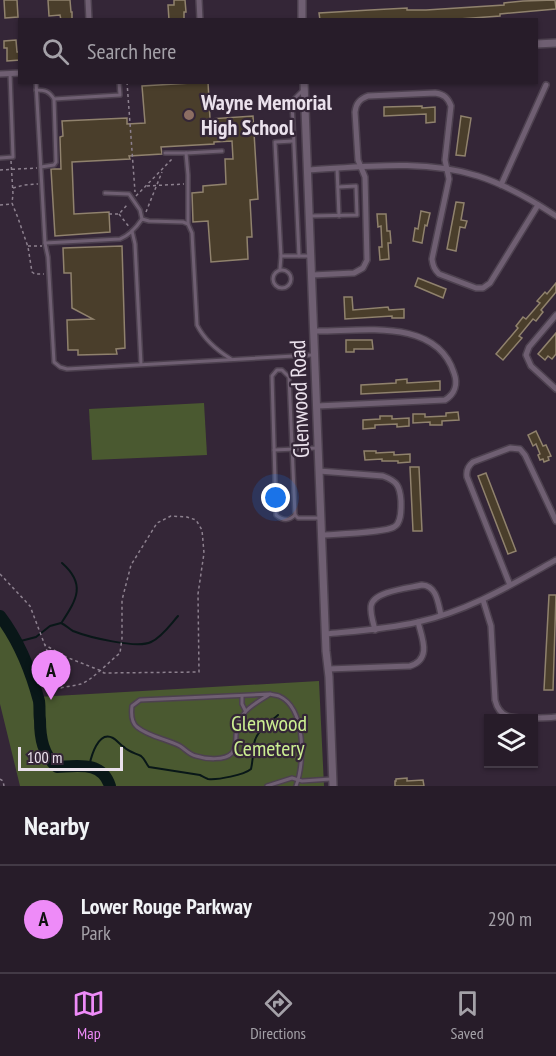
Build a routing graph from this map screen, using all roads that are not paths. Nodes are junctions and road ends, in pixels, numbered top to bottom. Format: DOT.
graph roads {
  1 [pos="88,0"];
  2 [pos="199,0"];
  3 [pos="302,0"];
  4 [pos="89,18"];
  5 [pos="200,18"];
  6 [pos="302,18"];
  7 [pos="556,43"];
  8 [pos="538,44"];
  9 [pos="10,73"];
  10 [pos="18,73"];
  11 [pos="0,74"];
  12 [pos="36,84"];
  13 [pos="119,84"];
  14 [pos="304,85"];
  15 [pos="546,85"];
  16 [pos="36,90"];
  17 [pos="54,99"];
  18 [pos="294,141"];
  19 [pos="222,150"];
  20 [pos="165,153"];
  21 [pos="186,153"];
  22 [pos="0,158"];
  23 [pos="41,167"];
  24 [pos="360,167"];
  25 [pos="337,168"];
  26 [pos="448,169"];
  27 [pos="307,170"];
  28 [pos="501,185"];
  29 [pos="338,187"];
  30 [pos="105,193"];
  31 [pos="538,205"];
  32 [pos="556,215"];
  33 [pos="309,216"];
  34 [pos="339,216"];
  35 [pos="142,219"];
  36 [pos="188,224"];
  37 [pos="132,231"];
  38 [pos="45,244"];
  39 [pos="280,256"];
  40 [pos="299,256"];
  41 [pos="311,256"];
  42 [pos="280,270"];
  43 [pos="312,275"];
  44 [pos="556,315"];
  45 [pos="314,331"];
  46 [pos="315,355"];
  47 [pos="233,360"];
  48 [pos="141,364"];
  49 [pos="556,389"];
  50 [pos="317,406"];
  51 [pos="319,448"];
  52 [pos="292,449"];
  53 [pos="274,450"];
  54 [pos="320,471"];
  55 [pos="295,515"];
  56 [pos="321,518"];
  57 [pos="556,521"];
  58 [pos="322,535"];
  59 [pos="556,560"];
  60 [pos="510,585"];
  61 [pos="483,600"];
  62 [pos="441,615"];
  63 [pos="418,622"];
  64 [pos="375,630"];
  65 [pos="326,634"];
  66 [pos="328,669"];
  67 [pos="270,694"];
  68 [pos="242,696"];
  69 [pos="245,710"];
  70 [pos="556,717"];
  71 [pos="298,780"];
  72 [pos="333,783"];
  73 [pos="267,786"];
  74 [pos="296,786"];
  1 -- 4 [label="street"];
  2 -- 5 [label="street"];
  3 -- 6 [label="street"];
  7 -- 8 [label="street"];
  9 -- 10 [label="street"];
  9 -- 11 [label="street"];
  9 -- 22 [label="lane"];
  12 -- 16 [label="lane"];
  13 -- 17 [label="lane"];
  14 -- 18 [label="lane"];
  14 -- 27 [label="street, Glenwood Road"];
  15 -- 28 [label="street"];
  16 -- 17 [label="lane"];
  16 -- 23 [label="lane"];
  17 -- 23 [label="lane"];
  18 -- 39 [label="lane"];
  18 -- 40 [label="lane"];
  19 -- 21 [label="lane"];
  20 -- 21 [label="lane"];
  21 -- 36 [label="lane"];
  23 -- 38 [label="lane"];
  24 -- 25 [label="street"];
  24 -- 26 [label="street"];
  24 -- 26 [label="street"];
  24 -- 43 [label="street"];
  25 -- 27 [label="street"];
  25 -- 29 [label="lane"];
  26 -- 28 [label="street"];
  26 -- 31 [label="street"];
  27 -- 33 [label="street, Glenwood Road"];
  28 -- 31 [label="street"];
  29 -- 34 [label="lane"];
  29 -- 34 [label="lane"];
  30 -- 35 [label="lane"];
  31 -- 32 [label="street"];
  33 -- 34 [label="lane"];
  33 -- 41 [label="street, Glenwood Road"];
  35 -- 36 [label="lane"];
  35 -- 37 [label="lane"];
  36 -- 47 [label="lane"];
  37 -- 38 [label="lane"];
  37 -- 48 [label="lane"];
  38 -- 48 [label="lane"];
  39 -- 40 [label="lane"];
  39 -- 42 [label="lane"];
  40 -- 41 [label="lane"];
  41 -- 43 [label="street, Glenwood Road"];
  42 -- 42 [label="lane"];
  43 -- 45 [label="street, Glenwood Road"];
  44 -- 49 [label="street"];
  45 -- 46 [label="street, Glenwood Road"];
  45 -- 50 [label="street"];
  46 -- 47 [label="lane"];
  46 -- 50 [label="street, Glenwood Road"];
  47 -- 48 [label="lane"];
  50 -- 51 [label="street, Glenwood Road"];
  51 -- 52 [label="lane"];
  51 -- 54 [label="street, Glenwood Road"];
  52 -- 53 [label="lane"];
  52 -- 53 [label="lane"];
  52 -- 55 [label="lane"];
  53 -- 55 [label="lane"];
  54 -- 56 [label="street, Glenwood Road"];
  54 -- 58 [label="street"];
  55 -- 56 [label="lane"];
  56 -- 58 [label="street, Glenwood Road"];
  57 -- 60 [label="street"];
  58 -- 65 [label="street, Glenwood Road"];
  59 -- 60 [label="street"];
  60 -- 61 [label="street"];
  61 -- 62 [label="street"];
  61 -- 70 [label="street"];
  62 -- 63 [label="street"];
  62 -- 64 [label="street"];
  63 -- 64 [label="street"];
  63 -- 66 [label="street"];
  64 -- 65 [label="street"];
  65 -- 66 [label="street, Glenwood Road"];
  66 -- 72 [label="street, Glenwood Road"];
  67 -- 68 [label="lane"];
  67 -- 69 [label="lane"];
  67 -- 71 [label="lane"];
  68 -- 69 [label="lane"];
  68 -- 69 [label="lane"];
  71 -- 72 [label="lane"];
  71 -- 73 [label="lane"];
  71 -- 74 [label="lane"];
}
